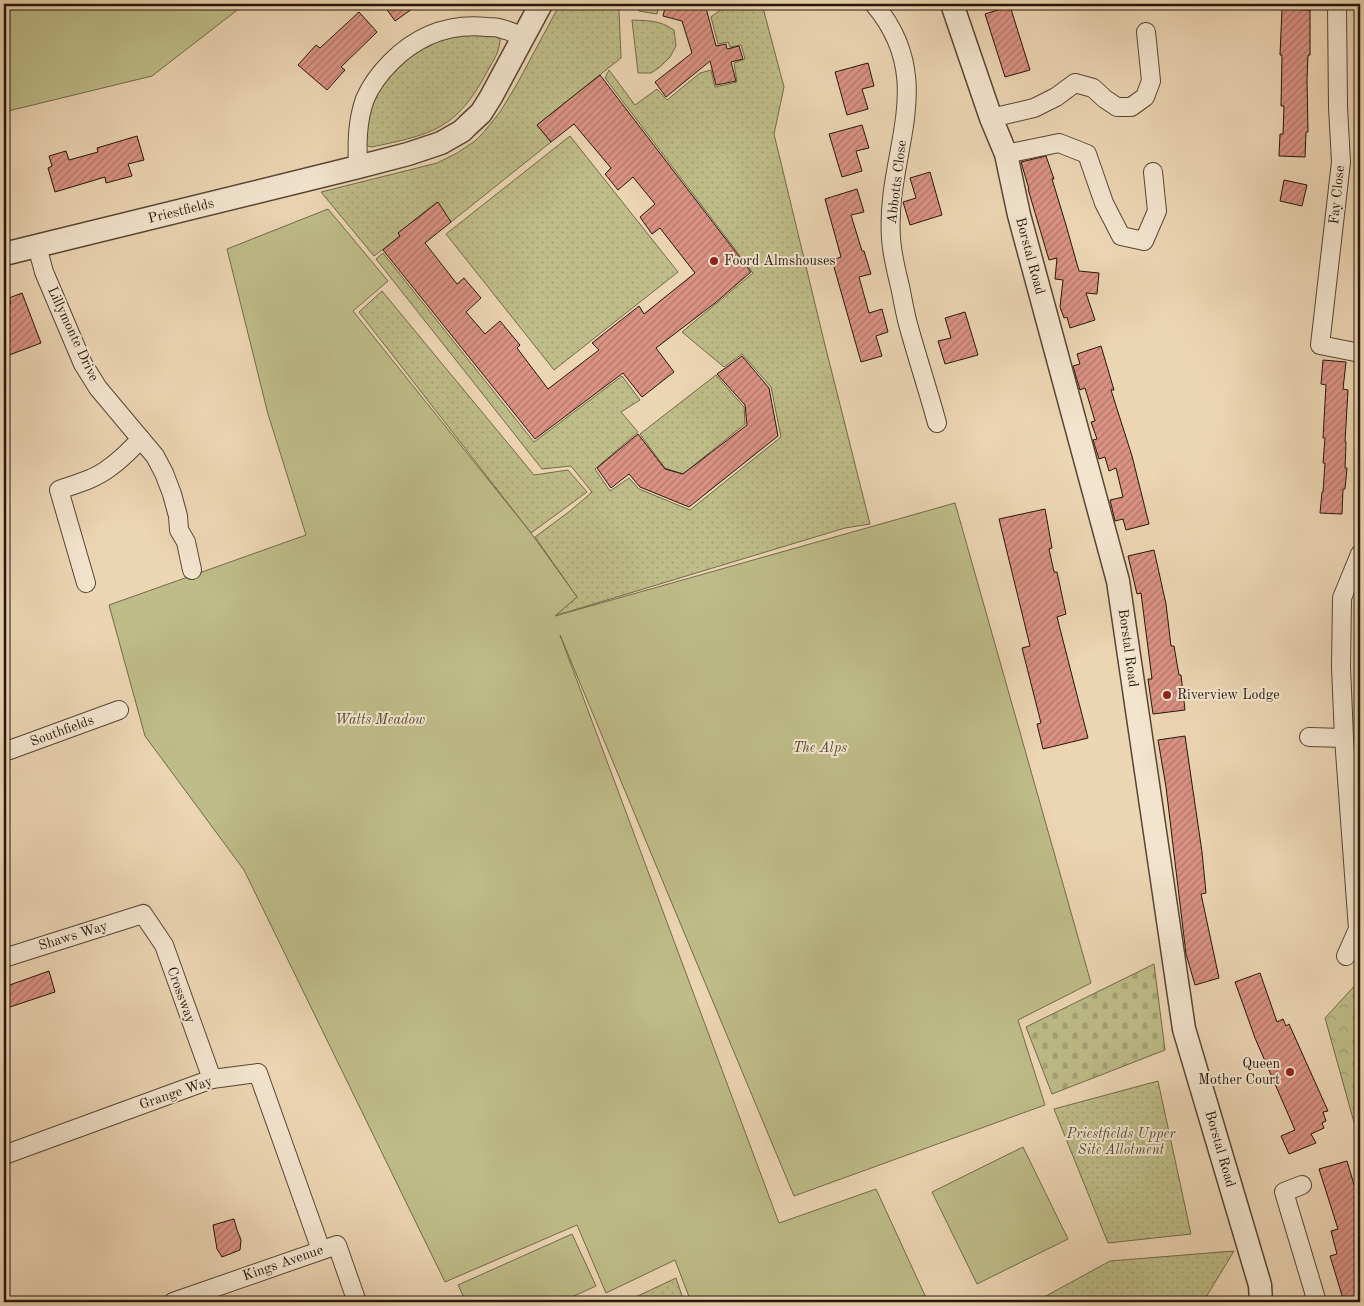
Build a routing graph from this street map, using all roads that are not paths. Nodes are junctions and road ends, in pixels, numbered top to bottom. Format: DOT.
graph roads {
  1 [pos="541,4"];
  2 [pos="874,4"];
  3 [pos="952,4"];
  4 [pos="1338,4"];
  5 [pos="1146,32"];
  6 [pos="523,38"];
  7 [pos="991,118"];
  8 [pos="1006,154"];
  9 [pos="358,167"];
  10 [pos="1153,172"];
  11 [pos="37,246"];
  12 [pos="4,254"];
  13 [pos="1360,353"];
  14 [pos="937,423"];
  15 [pos="141,438"];
  16 [pos="1360,554"];
  17 [pos="192,570"];
  18 [pos="86,584"];
  19 [pos="119,710"];
  20 [pos="1309,737"];
  21 [pos="1344,738"];
  22 [pos="4,752"];
  23 [pos="143,914"];
  24 [pos="1346,956"];
  25 [pos="4,958"];
  26 [pos="212,1079"];
  27 [pos="4,1155"];
  28 [pos="1302,1185"];
  29 [pos="329,1248"];
  30 [pos="173,1302"];
  31 [pos="357,1302"];
  32 [pos="1261,1302"];
  33 [pos="1317,1302"];
  1 -- 6 [label="street, Priestfields"];
  2 -- 14 [label="street, Abbotts Close"];
  3 -- 7 [label="street, Borstal Road"];
  4 -- 13 [label="street, Fay Close"];
  5 -- 7 [label="street"];
  6 -- 9 [label="street, Priestfields"];
  6 -- 9 [label="street"];
  7 -- 8 [label="street, Borstal Road"];
  8 -- 10 [label="street"];
  8 -- 32 [label="street, Borstal Road"];
  9 -- 11 [label="street, Priestfields"];
  11 -- 12 [label="street, Priestfields"];
  11 -- 15 [label="street, Lillymonte Drive"];
  15 -- 17 [label="street, Lillymonte Drive"];
  15 -- 18 [label="street"];
  16 -- 21 [label="street"];
  19 -- 22 [label="street, Southfields"];
  20 -- 21 [label="street"];
  21 -- 24 [label="street"];
  23 -- 25 [label="street, Shaws Way"];
  23 -- 26 [label="street, Crossway"];
  26 -- 27 [label="street, Grange Way"];
  26 -- 29 [label="street, Grange Way"];
  28 -- 33 [label="street"];
  29 -- 30 [label="street, Kings Avenue"];
  29 -- 31 [label="street"];
}
